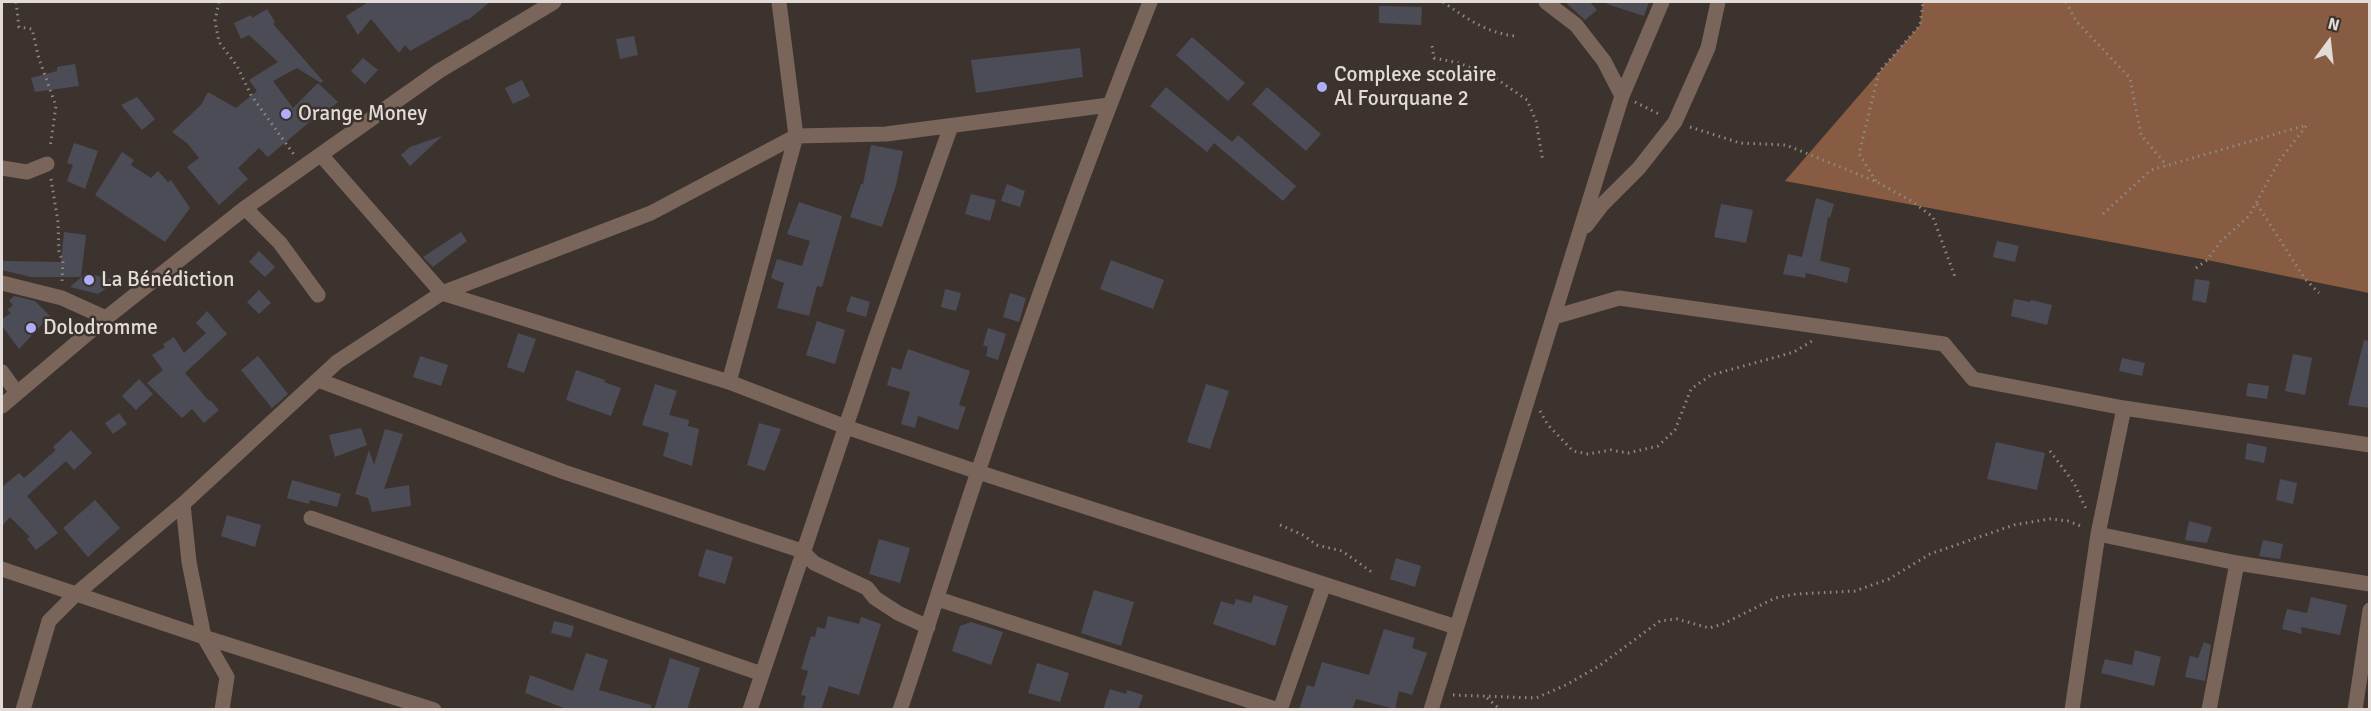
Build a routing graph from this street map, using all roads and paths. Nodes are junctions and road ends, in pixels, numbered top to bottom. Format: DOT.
graph roads {
  1 [pos="16,2"];
  2 [pos="219,2"];
  3 [pos="554,2"];
  4 [pos="779,2"];
  5 [pos="1150,2"];
  6 [pos="1443,2"];
  7 [pos="1546,2"];
  8 [pos="1662,2"];
  9 [pos="1718,2"];
  10 [pos="1923,2"];
  11 [pos="2066,2"];
  12 [pos="19,27"];
  13 [pos="1514,36"];
  14 [pos="1432,46"];
  15 [pos="1623,96"];
  16 [pos="1109,105"];
  17 [pos="1675,122"];
  18 [pos="951,126"];
  19 [pos="796,136"];
  20 [pos="321,155"];
  21 [pos="1543,162"];
  22 [pos="47,164"];
  23 [pos="303,166"];
  24 [pos="2167,166"];
  25 [pos="2,168"];
  26 [pos="1877,182"];
  27 [pos="2257,203"];
  28 [pos="245,208"];
  29 [pos="2103,214"];
  30 [pos="1581,233"];
  31 [pos="2196,268"];
  32 [pos="1955,277"];
  33 [pos="2,283"];
  34 [pos="442,293"];
  35 [pos="2319,294"];
  36 [pos="318,295"];
  37 [pos="1554,317"];
  38 [pos="106,318"];
  39 [pos="1826,327"];
  40 [pos="2,372"];
  41 [pos="318,380"];
  42 [pos="729,382"];
  43 [pos="17,393"];
  44 [pos="1531,395"];
  45 [pos="2,405"];
  46 [pos="2124,408"];
  47 [pos="846,427"];
  48 [pos="2370,446"];
  49 [pos="2050,451"];
  50 [pos="978,472"];
  51 [pos="183,504"];
  52 [pos="311,518"];
  53 [pos="1280,525"];
  54 [pos="2098,534"];
  55 [pos="802,551"];
  56 [pos="2237,562"];
  57 [pos="2,568"];
  58 [pos="1373,573"];
  59 [pos="1324,584"];
  60 [pos="2370,584"];
  61 [pos="76,594"];
  62 [pos="938,599"];
  63 [pos="2370,610"];
  64 [pos="928,627"];
  65 [pos="1456,627"];
  66 [pos="204,637"];
  67 [pos="762,674"];
  68 [pos="1437,691"];
  69 [pos="1485,696"];
  70 [pos="23,710"];
  71 [pos="222,710"];
  72 [pos="434,710"];
  73 [pos="750,710"];
  74 [pos="900,710"];
  75 [pos="1279,710"];
  76 [pos="1431,710"];
  77 [pos="1501,710"];
  78 [pos="2072,710"];
  79 [pos="2209,710"];
  80 [pos="2355,710"];
  1 -- 12 [label="path"];
  2 -- 23 [label="path"];
  3 -- 20 [label="street"];
  4 -- 19 [label="street"];
  5 -- 16 [label="street"];
  6 -- 13 [label="path"];
  7 -- 15 [label="street"];
  8 -- 15 [label="street"];
  9 -- 17 [label="street"];
  10 -- 26 [label="path"];
  11 -- 24 [label="path"];
  14 -- 21 [label="path"];
  15 -- 17 [label="path"];
  15 -- 30 [label="street"];
  16 -- 18 [label="street"];
  16 -- 50 [label="street"];
  17 -- 26 [label="path"];
  17 -- 30 [label="street"];
  18 -- 19 [label="street"];
  18 -- 47 [label="street"];
  19 -- 34 [label="street"];
  19 -- 42 [label="street"];
  20 -- 23 [label="street"];
  20 -- 34 [label="street"];
  22 -- 25 [label="street"];
  23 -- 28 [label="street"];
  24 -- 27 [label="path"];
  24 -- 29 [label="path"];
  26 -- 32 [label="path"];
  27 -- 31 [label="path"];
  27 -- 35 [label="path"];
  28 -- 36 [label="street"];
  28 -- 38 [label="street"];
  30 -- 37 [label="street"];
  33 -- 38 [label="street"];
  34 -- 41 [label="street"];
  34 -- 42 [label="street"];
  37 -- 39 [label="street"];
  37 -- 44 [label="street"];
  38 -- 43 [label="street"];
  39 -- 44 [label="path"];
  39 -- 46 [label="street"];
  40 -- 43 [label="street"];
  41 -- 51 [label="street"];
  41 -- 55 [label="street"];
  42 -- 47 [label="street"];
  43 -- 45 [label="street"];
  44 -- 65 [label="street"];
  46 -- 48 [label="street"];
  46 -- 54 [label="street"];
  47 -- 50 [label="street"];
  47 -- 55 [label="street"];
  49 -- 54 [label="path"];
  50 -- 59 [label="street"];
  50 -- 62 [label="street"];
  51 -- 61 [label="street"];
  51 -- 66 [label="street"];
  52 -- 67 [label="street"];
  53 -- 58 [label="path"];
  54 -- 56 [label="street"];
  54 -- 69 [label="path"];
  54 -- 78 [label="street"];
  55 -- 64 [label="street"];
  55 -- 67 [label="street"];
  56 -- 60 [label="street"];
  56 -- 79 [label="street"];
  57 -- 61 [label="street"];
  59 -- 65 [label="street"];
  59 -- 75 [label="street"];
  61 -- 66 [label="street"];
  61 -- 70 [label="street"];
  62 -- 64 [label="street"];
  62 -- 75 [label="street"];
  63 -- 80 [label="street"];
  64 -- 74 [label="street"];
  65 -- 68 [label="street"];
  66 -- 71 [label="street"];
  66 -- 72 [label="street"];
  67 -- 73 [label="street"];
  68 -- 69 [label="path"];
  68 -- 76 [label="street"];
  69 -- 77 [label="path"];
}
